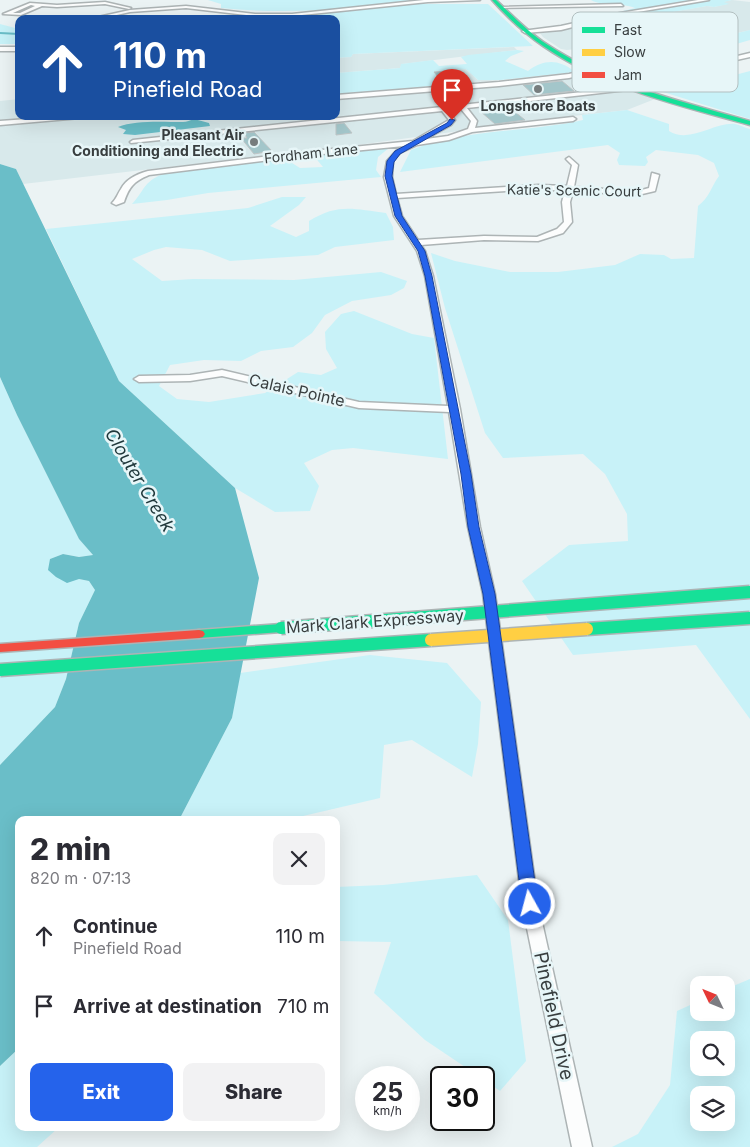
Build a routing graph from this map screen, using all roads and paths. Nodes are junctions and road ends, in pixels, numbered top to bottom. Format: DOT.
graph roads {
  1 [pos="438,0"];
  2 [pos="478,0"];
  3 [pos="542,0"];
  4 [pos="569,0"];
  5 [pos="707,0"];
  6 [pos="99,2"];
  7 [pos="418,2"];
  8 [pos="498,4"];
  9 [pos="41,5"];
  10 [pos="620,5"];
  11 [pos="134,10"];
  12 [pos="632,12"];
  13 [pos="110,15"];
  14 [pos="572,25"];
  15 [pos="525,30"];
  16 [pos="0,49"];
  17 [pos="15,49"];
  18 [pos="572,60"];
  19 [pos="572,75"];
  20 [pos="600,92"];
  21 [pos="660,92"];
  22 [pos="340,97"];
  23 [pos="463,107"];
  24 [pos="444,109"];
  25 [pos="573,119"];
  26 [pos="43,120"];
  27 [pos="0,123"];
  28 [pos="750,124"];
  29 [pos="471,130"];
  30 [pos="133,142"];
  31 [pos="415,143"];
  32 [pos="569,159"];
  33 [pos="655,175"];
  34 [pos="568,189"];
  35 [pos="393,196"];
  36 [pos="116,203"];
  37 [pos="415,242"];
  38 [pos="139,379"];
  39 [pos="455,409"];
  40 [pos="750,592"];
  41 [pos="750,618"];
  42 [pos="0,648"];
  43 [pos="0,670"];
  44 [pos="582,1147"];
  1 -- 7 [label="street"];
  2 -- 7 [label="street"];
  3 -- 4 [label="street"];
  5 -- 12 [label="street"];
  6 -- 9 [label="street"];
  6 -- 11 [label="street"];
  7 -- 11 [label="street"];
  8 -- 10 [label="street"];
  8 -- 15 [label="main road"];
  9 -- 9 [label="street"];
  11 -- 13 [label="street"];
  14 -- 15 [label="street"];
  15 -- 18 [label="main road"];
  16 -- 17 [label="street"];
  19 -- 22 [label="street"];
  20 -- 23 [label="street"];
  21 -- 28 [label="main road"];
  23 -- 24 [label="street"];
  23 -- 29 [label="street"];
  24 -- 30 [label="street"];
  24 -- 31 [label="street"];
  25 -- 29 [label="street"];
  26 -- 27 [label="street"];
  29 -- 31 [label="street, Fordham Lane"];
  31 -- 35 [label="street, Pinefield Drive"];
  31 -- 36 [label="street, Fordham Lane"];
  32 -- 34 [label="street"];
  33 -- 34 [label="street, Katie's Scenic Court"];
  34 -- 35 [label="street, Katie's Scenic Court"];
  34 -- 37 [label="street"];
  35 -- 37 [label="street, Pinefield Drive"];
  37 -- 39 [label="street, Pinefield Drive"];
  38 -- 39 [label="street, Calais Pointe"];
  39 -- 44 [label="street, Pinefield Drive"];
  40 -- 42 [label="main road, Mark Clark Expressway, bridge"];
  41 -- 43 [label="main road, Mark Clark Expressway, bridge"];
}
